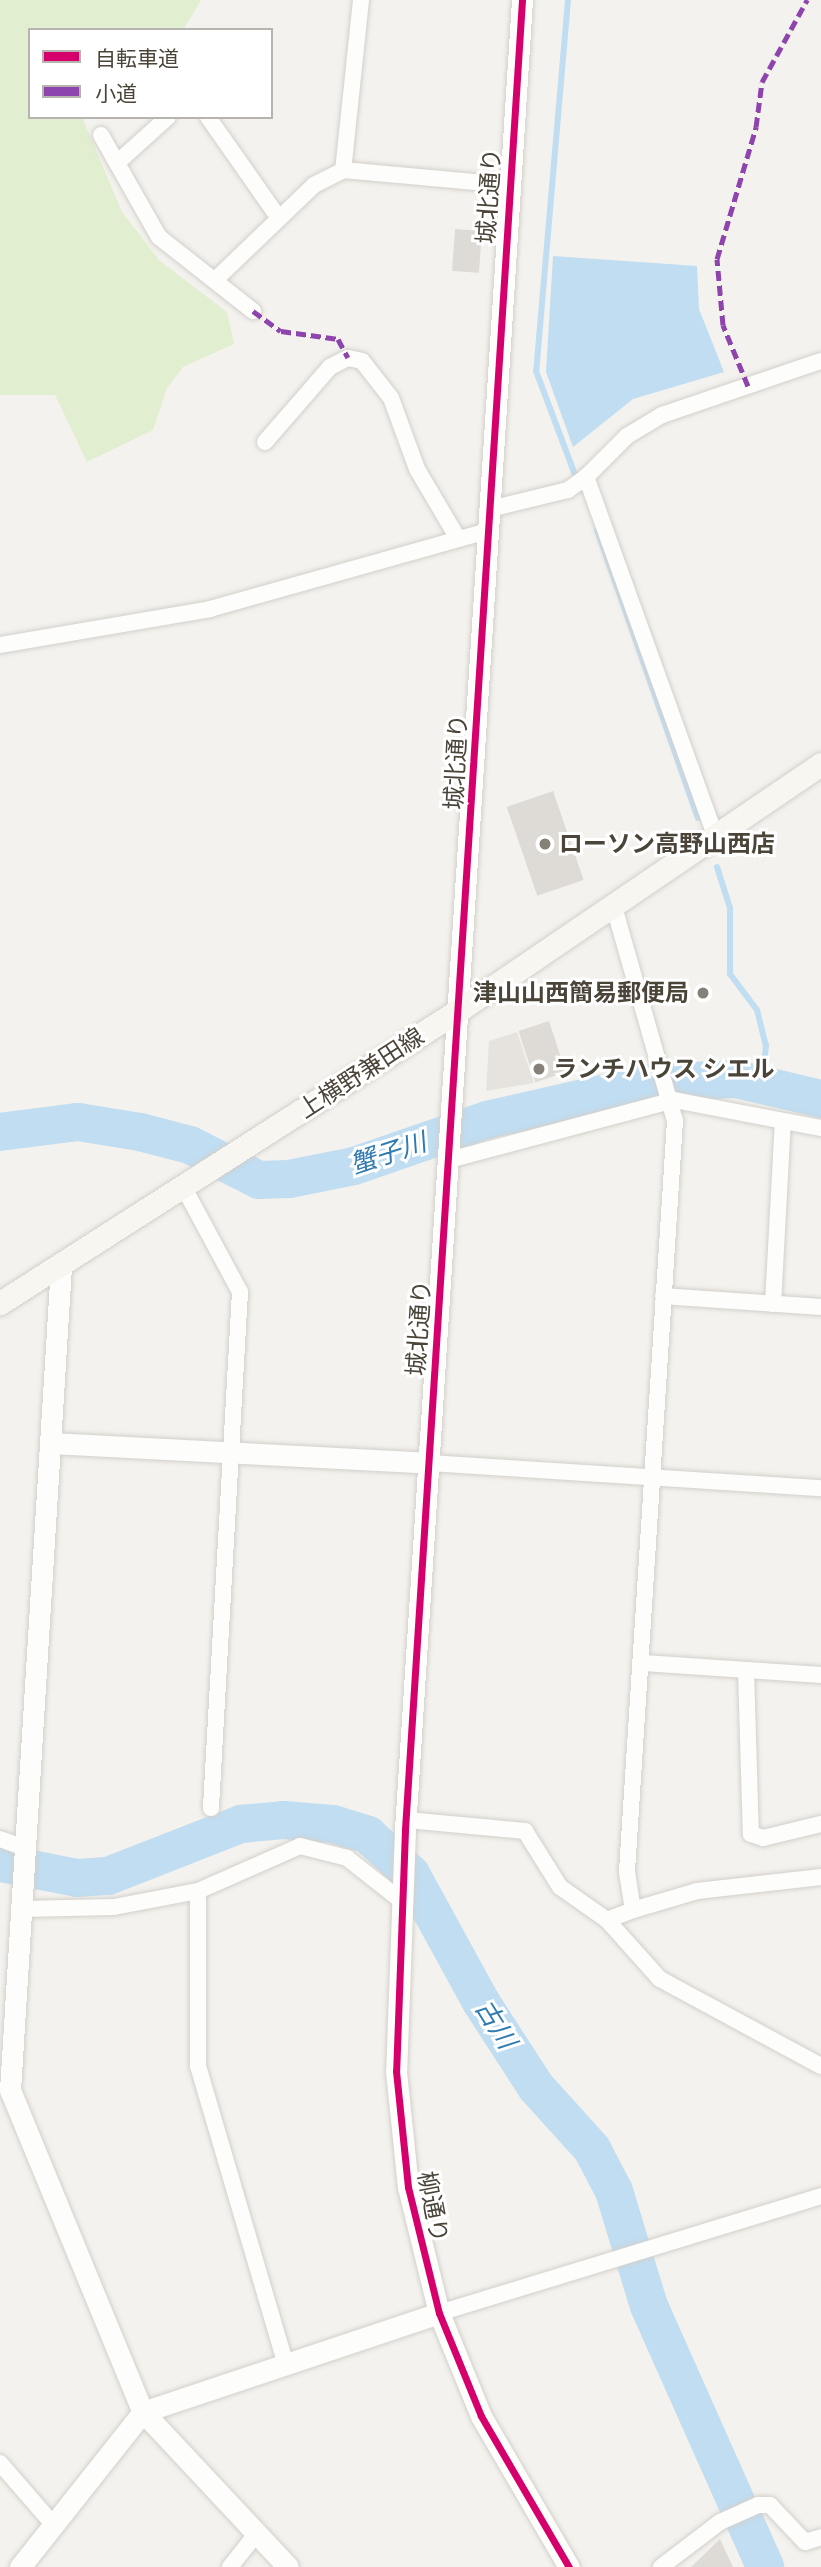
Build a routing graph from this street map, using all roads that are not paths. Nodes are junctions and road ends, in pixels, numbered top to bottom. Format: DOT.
graph roads {
  1 [pos="361,0"];
  2 [pos="522,0"];
  3 [pos="166,119"];
  4 [pos="209,119"];
  5 [pos="101,135"];
  6 [pos="118,162"];
  7 [pos="344,170"];
  8 [pos="509,185"];
  9 [pos="278,217"];
  10 [pos="215,280"];
  11 [pos="253,311"];
  12 [pos="821,361"];
  13 [pos="265,442"];
  14 [pos="586,477"];
  15 [pos="490,509"];
  16 [pos="488,531"];
  17 [pos="457,537"];
  18 [pos="0,645"];
  19 [pos="821,764"];
  20 [pos="715,835"];
  21 [pos="612,904"];
  22 [pos="462,1008"];
  23 [pos="674,1100"];
  24 [pos="783,1121"];
  25 [pos="821,1128"];
  26 [pos="449,1156"];
  27 [pos="183,1186"];
  28 [pos="61,1266"];
  29 [pos="663,1296"];
  30 [pos="0,1303"];
  31 [pos="773,1304"];
  32 [pos="821,1307"];
  33 [pos="52,1443"];
  34 [pos="228,1453"];
  35 [pos="430,1463"];
  36 [pos="650,1477"];
  37 [pos="821,1488"];
  38 [pos="644,1663"];
  39 [pos="746,1670"];
  40 [pos="821,1675"];
  41 [pos="211,1808"];
  42 [pos="821,1824"];
  43 [pos="406,1825"];
  44 [pos="0,1839"];
  45 [pos="28,1849"];
  46 [pos="821,1877"];
  47 [pos="198,1891"];
  48 [pos="403,1899"];
  49 [pos="20,1909"];
  50 [pos="633,1910"];
  51 [pos="607,1920"];
  52 [pos="821,2066"];
  53 [pos="5,2092"];
  54 [pos="821,2196"];
  55 [pos="439,2312"];
  56 [pos="285,2361"];
  57 [pos="144,2412"];
  58 [pos="0,2463"];
  59 [pos="51,2522"];
  60 [pos="257,2533"];
  61 [pos="821,2537"];
  62 [pos="20,2567"];
  63 [pos="230,2567"];
  64 [pos="288,2567"];
  65 [pos="569,2567"];
  66 [pos="661,2567"];
  1 -- 7 [label="street"];
  2 -- 8 [label="street, 城北通り"];
  3 -- 6 [label="street"];
  4 -- 9 [label="street"];
  5 -- 6 [label="street"];
  6 -- 10 [label="street"];
  7 -- 8 [label="street"];
  7 -- 9 [label="street"];
  8 -- 15 [label="street, 城北通り"];
  9 -- 10 [label="street"];
  10 -- 11 [label="street"];
  12 -- 14 [label="street"];
  13 -- 17 [label="street"];
  14 -- 15 [label="street"];
  14 -- 20 [label="street"];
  15 -- 16 [label="street, 城北通り"];
  16 -- 17 [label="street"];
  16 -- 22 [label="street, 城北通り"];
  17 -- 18 [label="street"];
  19 -- 20 [label="main road, 上横野兼田線"];
  20 -- 21 [label="main road, 上横野兼田線"];
  21 -- 22 [label="main road, 上横野兼田線"];
  21 -- 23 [label="street"];
  22 -- 26 [label="street, 城北通り"];
  22 -- 27 [label="main road, 上横野兼田線"];
  23 -- 24 [label="street"];
  23 -- 26 [label="street"];
  23 -- 29 [label="street"];
  24 -- 25 [label="street"];
  24 -- 31 [label="street"];
  26 -- 35 [label="street, 城北通り"];
  27 -- 28 [label="main road, 上横野兼田線"];
  27 -- 34 [label="street"];
  28 -- 30 [label="main road, 上横野兼田線"];
  28 -- 33 [label="street"];
  29 -- 31 [label="street"];
  29 -- 36 [label="street"];
  31 -- 32 [label="street"];
  33 -- 34 [label="street"];
  33 -- 45 [label="street"];
  34 -- 35 [label="street"];
  34 -- 41 [label="street"];
  35 -- 36 [label="street"];
  35 -- 43 [label="street, 城北通り"];
  36 -- 37 [label="street"];
  36 -- 38 [label="street"];
  38 -- 39 [label="street"];
  38 -- 50 [label="street"];
  39 -- 40 [label="street"];
  39 -- 42 [label="street"];
  43 -- 48 [label="street, 柳通り"];
  43 -- 51 [label="street"];
  44 -- 45 [label="street"];
  45 -- 49 [label="street"];
  46 -- 50 [label="street"];
  47 -- 48 [label="street"];
  47 -- 49 [label="street"];
  47 -- 56 [label="street"];
  48 -- 55 [label="street, 柳通り"];
  49 -- 53 [label="street"];
  50 -- 51 [label="street"];
  51 -- 52 [label="street"];
  53 -- 57 [label="street"];
  54 -- 55 [label="street"];
  55 -- 56 [label="street"];
  55 -- 65 [label="street, 柳通り"];
  56 -- 57 [label="street"];
  57 -- 59 [label="street"];
  57 -- 60 [label="street"];
  58 -- 59 [label="street"];
  59 -- 62 [label="street"];
  60 -- 63 [label="street"];
  60 -- 64 [label="street"];
  61 -- 66 [label="street"];
}
